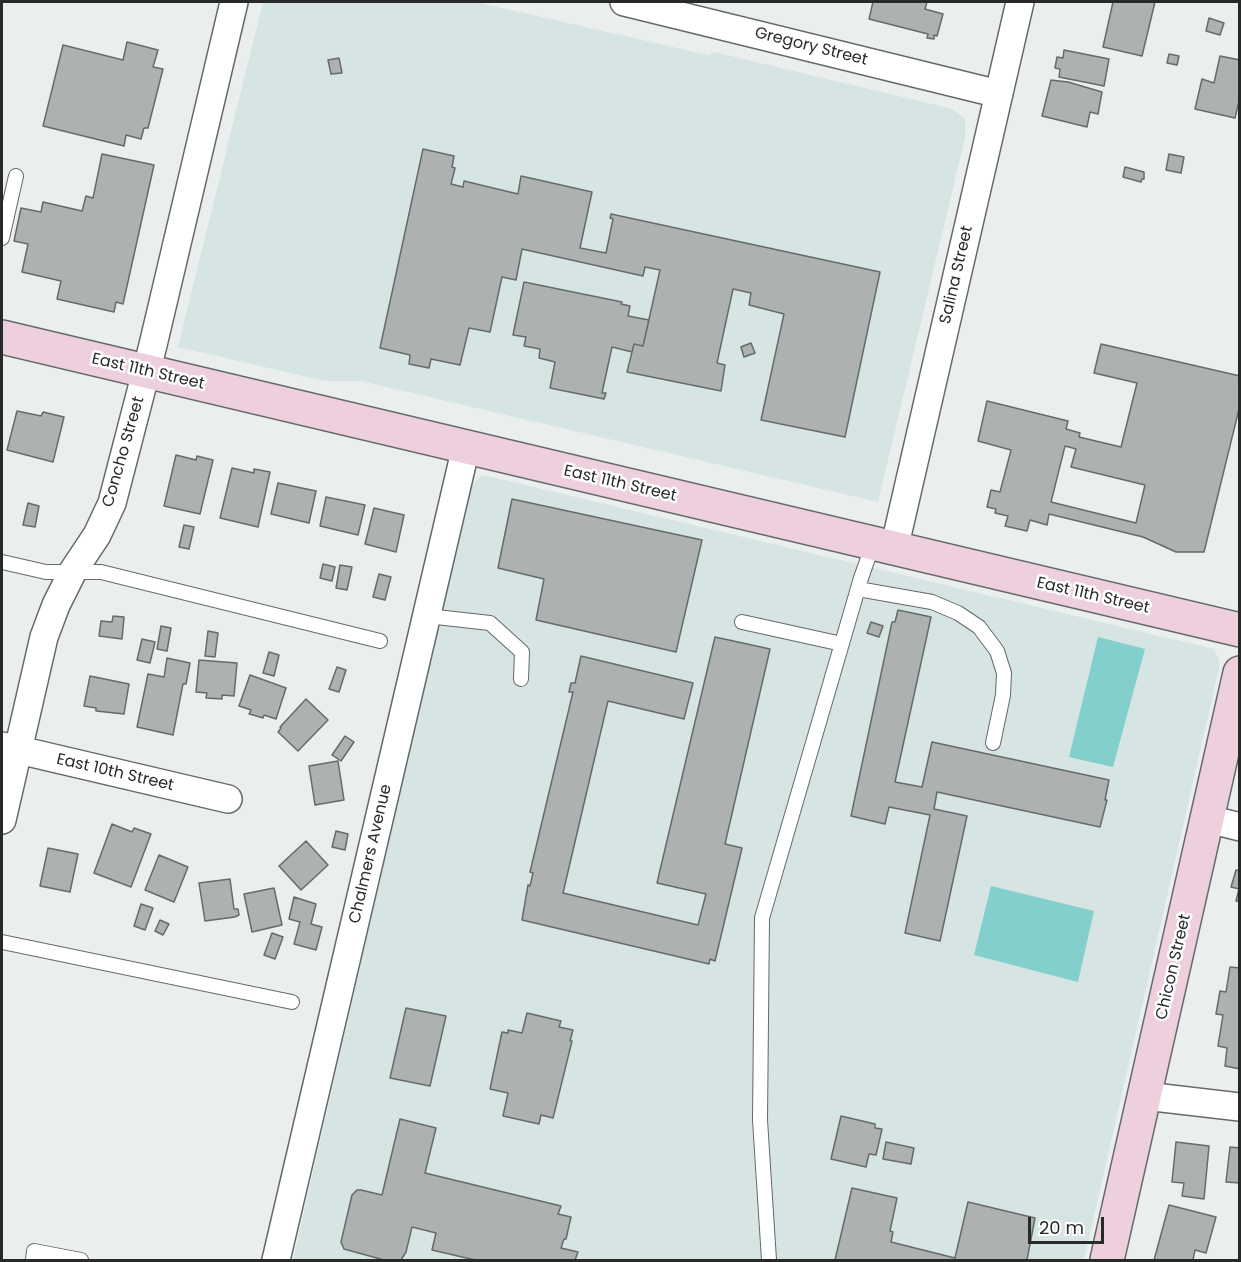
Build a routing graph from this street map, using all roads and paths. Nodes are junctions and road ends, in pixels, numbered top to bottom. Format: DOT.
graph roads {
  1 [pos="234,2"];
  2 [pos="624,2"];
  3 [pos="1020,2"];
  4 [pos="695,10"];
  5 [pos="999,94"];
  6 [pos="16,176"];
  7 [pos="2,238"];
  8 [pos="2,337"];
  9 [pos="146,372"];
  10 [pos="466,447"];
  11 [pos="884,547"];
  12 [pos="2,562"];
  13 [pos="73,571"];
  14 [pos="858,589"];
  15 [pos="427,616"];
  16 [pos="742,622"];
  17 [pos="1239,630"];
  18 [pos="380,641"];
  19 [pos="843,644"];
  20 [pos="1239,673"];
  21 [pos="521,679"];
  22 [pos="993,743"];
  23 [pos="9,748"];
  24 [pos="228,799"];
  25 [pos="1208,819"];
  26 [pos="2,820"];
  27 [pos="1239,827"];
  28 [pos="2,942"];
  29 [pos="292,1002"];
  30 [pos="1145,1096"];
  31 [pos="1239,1107"];
  32 [pos="33,1260"];
  33 [pos="81,1260"];
  34 [pos="276,1260"];
  35 [pos="769,1260"];
  36 [pos="1107,1260"];
  1 -- 9 [label="street, Concho Street"];
  2 -- 4 [label="street, Gregory Street"];
  3 -- 5 [label="street, Salina Street"];
  4 -- 5 [label="street, Gregory Street"];
  5 -- 11 [label="street, Salina Street"];
  6 -- 7 [label="lane"];
  8 -- 9 [label="street, East 11th Street"];
  9 -- 10 [label="street, East 11th Street"];
  9 -- 13 [label="street, Concho Street"];
  10 -- 11 [label="street, East 11th Street"];
  10 -- 15 [label="street, Chalmers Avenue"];
  11 -- 14 [label="lane"];
  11 -- 17 [label="street, East 11th Street"];
  12 -- 13 [label="lane"];
  13 -- 18 [label="lane"];
  13 -- 23 [label="street, Concho Street"];
  14 -- 19 [label="lane"];
  14 -- 22 [label="lane"];
  15 -- 21 [label="lane"];
  15 -- 34 [label="street, Chalmers Avenue"];
  16 -- 19 [label="lane"];
  19 -- 35 [label="lane"];
  20 -- 25 [label="street, Chicon Street"];
  23 -- 24 [label="street, East 10th Street"];
  23 -- 26 [label="street, Concho Street"];
  25 -- 27 [label="street"];
  25 -- 30 [label="street, Chicon Street"];
  28 -- 29 [label="lane"];
  30 -- 31 [label="street"];
  30 -- 36 [label="street, Chicon Street"];
  32 -- 33 [label="lane"];
}
